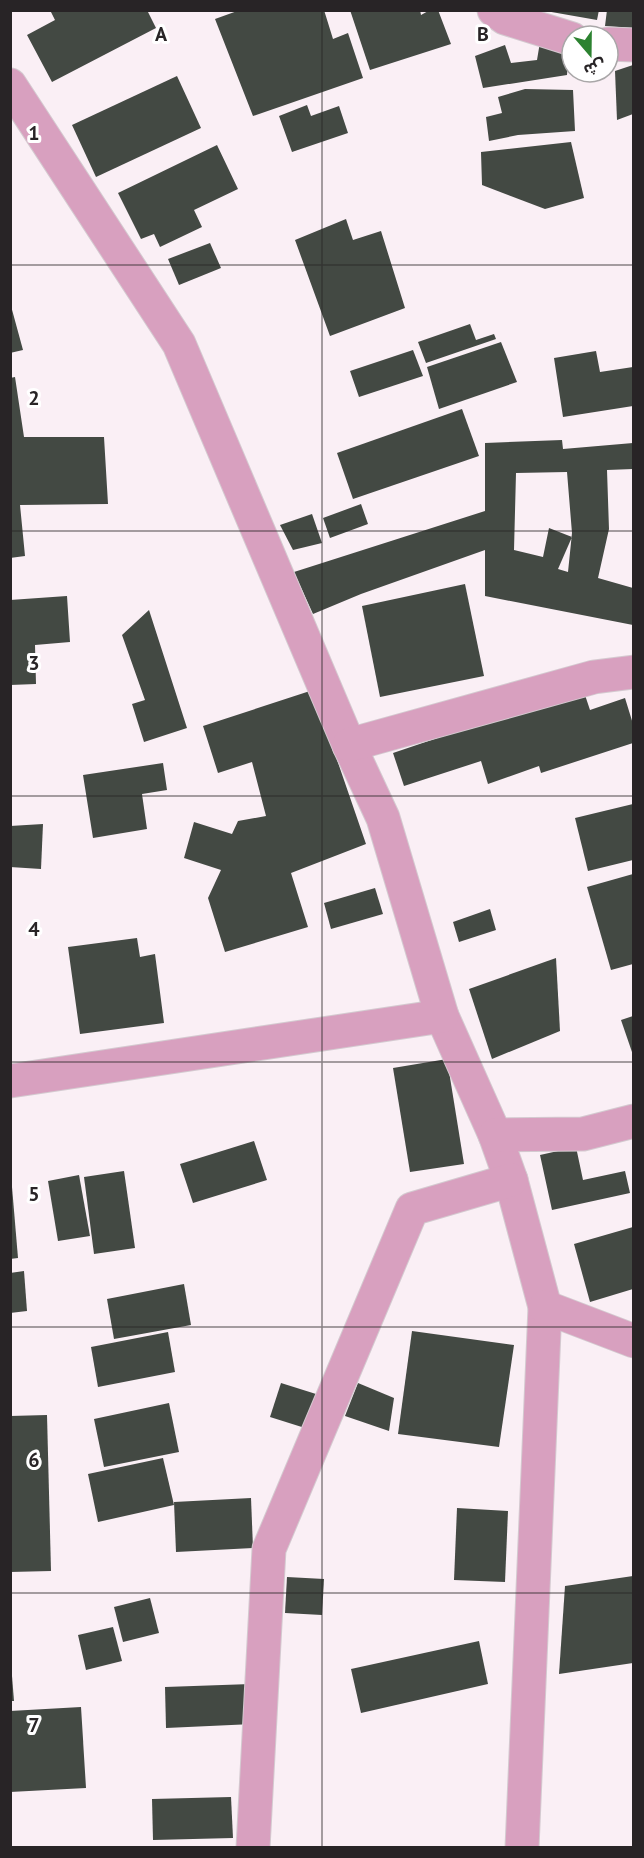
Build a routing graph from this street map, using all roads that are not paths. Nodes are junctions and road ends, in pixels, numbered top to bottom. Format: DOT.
graph roads {
  1 [pos="494,10"];
  2 [pos="560,35"];
  3 [pos="10,85"];
  4 [pos="633,672"];
  5 [pos="349,745"];
  6 [pos="442,1016"];
  7 [pos="10,1081"];
  8 [pos="633,1121"];
  9 [pos="495,1135"];
  10 [pos="511,1180"];
  11 [pos="545,1307"];
  12 [pos="633,1341"];
  13 [pos="253,1848"];
  14 [pos="522,1848"];
  1 -- 2 [label="street"];
  3 -- 5 [label="street"];
  4 -- 5 [label="street"];
  5 -- 6 [label="street"];
  6 -- 7 [label="street"];
  6 -- 9 [label="street"];
  8 -- 9 [label="street"];
  9 -- 10 [label="street"];
  10 -- 11 [label="street"];
  10 -- 13 [label="street"];
  11 -- 12 [label="street"];
  11 -- 14 [label="street"];
}
